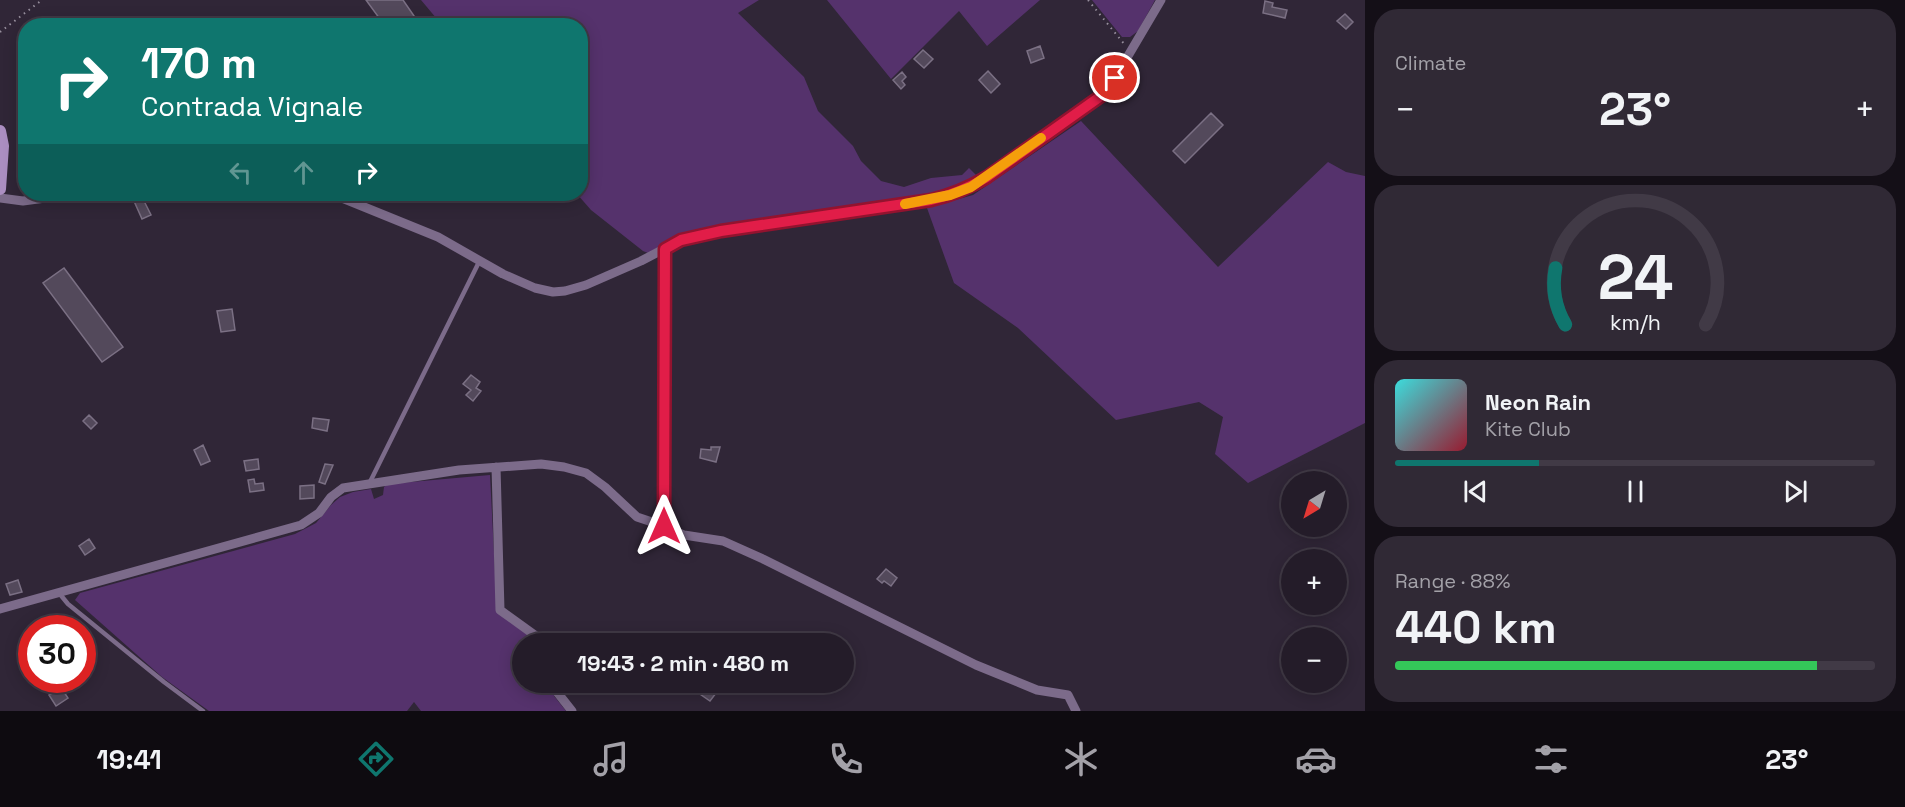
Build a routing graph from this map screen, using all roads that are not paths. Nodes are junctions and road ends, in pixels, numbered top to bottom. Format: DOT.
graph roads {
  1 [pos="1161,0"];
  2 [pos="0,130"];
  3 [pos="0,189"];
  4 [pos="0,198"];
  5 [pos="18,200"];
  6 [pos="350,201"];
  7 [pos="665,249"];
  8 [pos="479,262"];
  9 [pos="496,467"];
  10 [pos="369,484"];
  11 [pos="664,526"];
  12 [pos="59,592"];
  13 [pos="0,609"];
  14 [pos="531,633"];
  15 [pos="558,693"];
  16 [pos="203,711"];
  17 [pos="572,711"];
  18 [pos="1076,711"];
  1 -- 7 [label="street"];
  2 -- 3 [label="main road"];
  4 -- 5 [label="street"];
  6 -- 8 [label="street"];
  7 -- 8 [label="street"];
  7 -- 11 [label="street"];
  8 -- 10 [label="lane"];
  9 -- 10 [label="street"];
  9 -- 11 [label="street"];
  9 -- 14 [label="street"];
  10 -- 12 [label="street"];
  11 -- 18 [label="street"];
  12 -- 13 [label="street"];
  12 -- 16 [label="lane"];
  15 -- 17 [label="street"];
}
